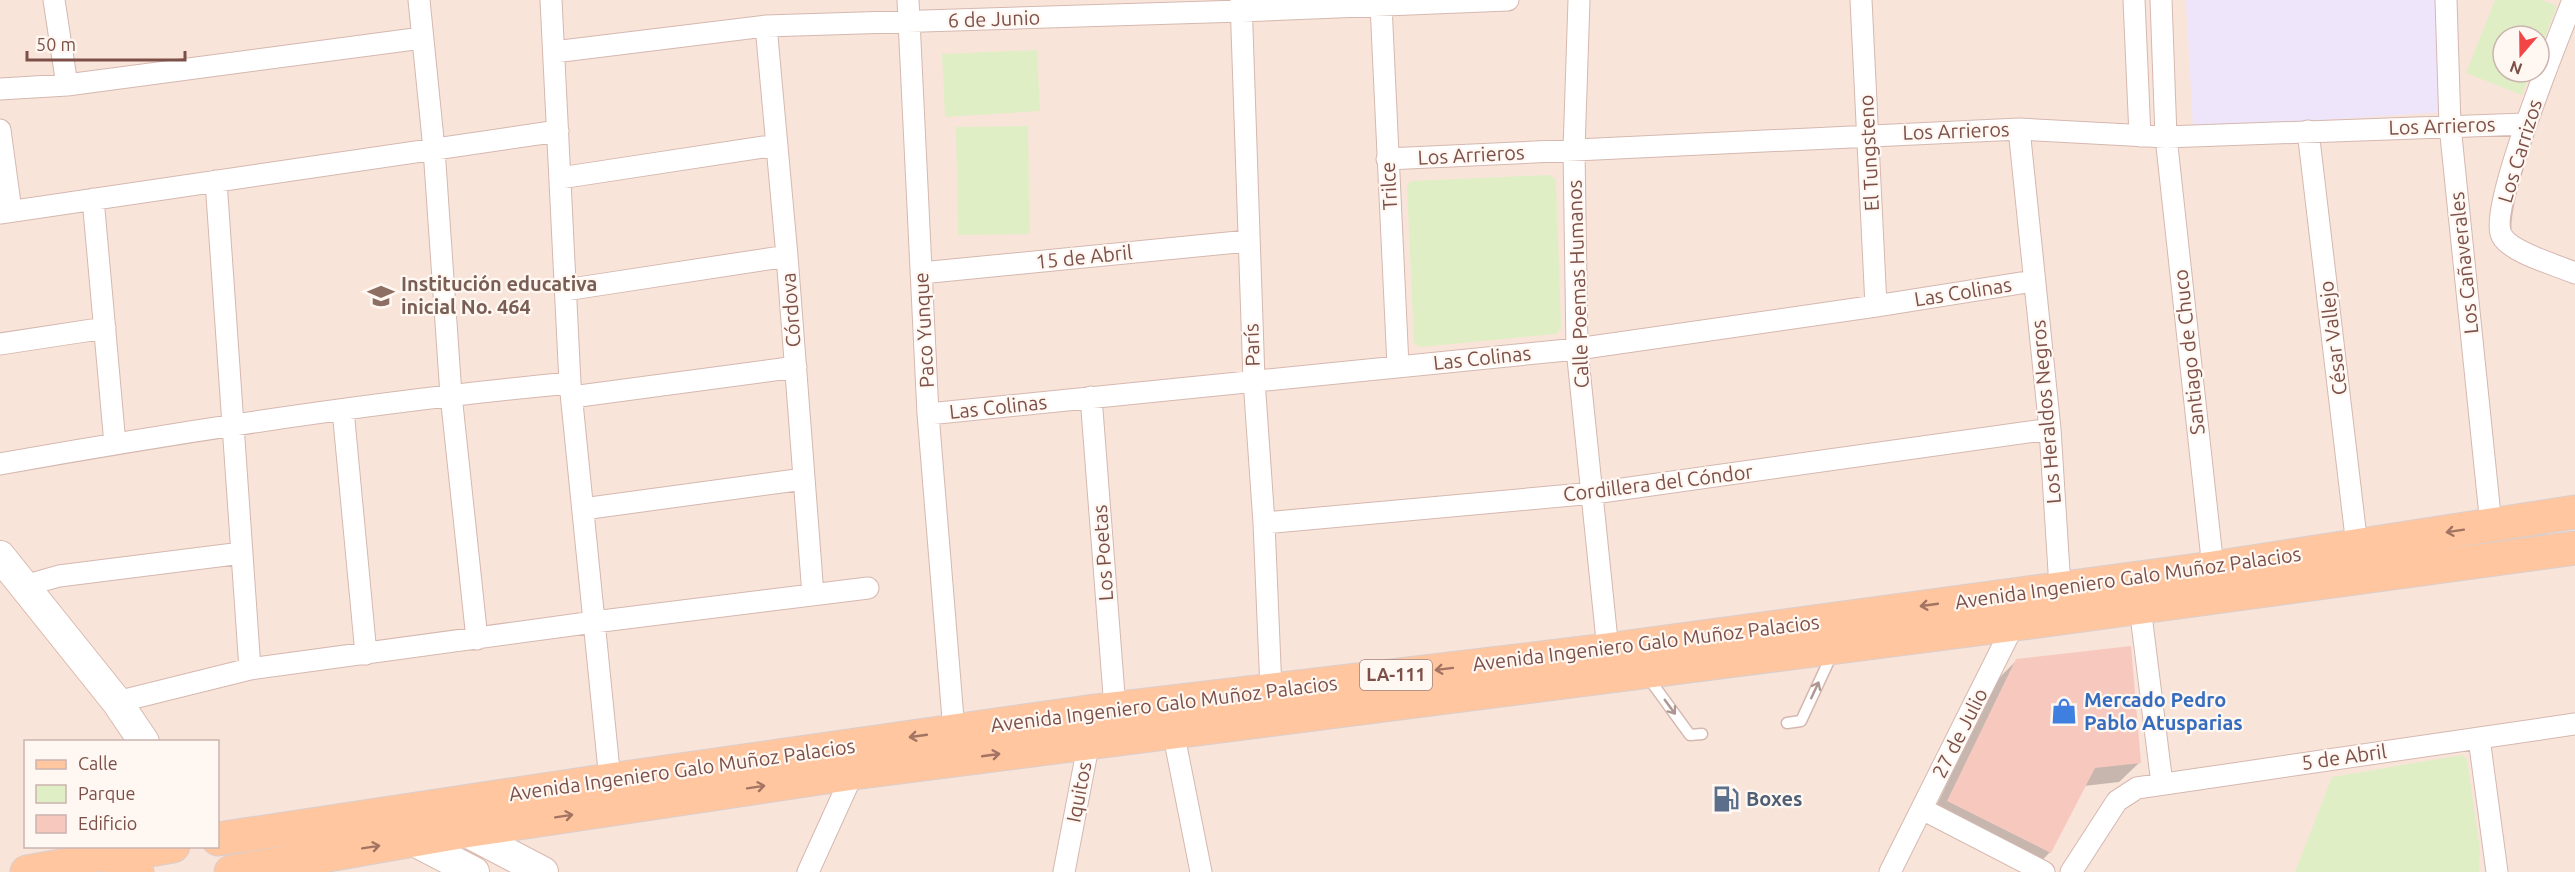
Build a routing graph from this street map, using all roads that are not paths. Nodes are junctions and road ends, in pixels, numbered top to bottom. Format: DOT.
graph roads {
  1 [pos="54,0"];
  2 [pos="419,0"];
  3 [pos="551,0"];
  4 [pos="908,0"];
  5 [pos="1508,0"];
  6 [pos="1579,0"];
  7 [pos="1861,0"];
  8 [pos="2134,0"];
  9 [pos="2161,0"];
  10 [pos="2446,0"];
  11 [pos="2574,0"];
  12 [pos="1382,5"];
  13 [pos="1241,6"];
  14 [pos="1097,8"];
  15 [pos="908,21"];
  16 [pos="766,26"];
  17 [pos="422,38"];
  18 [pos="554,52"];
  19 [pos="67,85"];
  20 [pos="0,89"];
  21 [pos="2525,124"];
  22 [pos="2451,126"];
  23 [pos="2019,129"];
  24 [pos="0,130"];
  25 [pos="558,131"];
  26 [pos="2308,131"];
  27 [pos="1868,135"];
  28 [pos="2140,136"];
  29 [pos="2166,137"];
  30 [pos="777,145"];
  31 [pos="434,149"];
  32 [pos="1574,150"];
  33 [pos="1387,159"];
  34 [pos="560,178"];
  35 [pos="216,181"];
  36 [pos="93,199"];
  37 [pos="5,212"];
  38 [pos="1248,240"];
  39 [pos="787,256"];
  40 [pos="921,273"];
  41 [pos="2575,273"];
  42 [pos="2033,281"];
  43 [pos="566,290"];
  44 [pos="1876,306"];
  45 [pos="105,328"];
  46 [pos="0,344"];
  47 [pos="1577,349"];
  48 [pos="1398,366"];
  49 [pos="796,367"];
  50 [pos="1254,380"];
  51 [pos="571,390"];
  52 [pos="451,394"];
  53 [pos="1091,397"];
  54 [pos="343,410"];
  55 [pos="928,414"];
  56 [pos="233,426"];
  57 [pos="2050,429"];
  58 [pos="115,444"];
  59 [pos="0,464"];
  60 [pos="804,479"];
  61 [pos="1594,493"];
  62 [pos="583,509"];
  63 [pos="2575,512"];
  64 [pos="1264,523"];
  65 [pos="2491,525"];
  66 [pos="2358,546"];
  67 [pos="2575,548"];
  68 [pos="242,553"];
  69 [pos="0,556"];
  70 [pos="2212,568"];
  71 [pos="24,586"];
  72 [pos="2060,587"];
  73 [pos="868,588"];
  74 [pos="2024,592"];
  75 [pos="813,595"];
  76 [pos="2140,607"];
  77 [pos="594,621"];
  78 [pos="2016,624"];
  79 [pos="477,639"];
  80 [pos="1836,647"];
  81 [pos="366,654"];
  82 [pos="1609,663"];
  83 [pos="250,669"];
  84 [pos="1644,671"];
  85 [pos="1271,690"];
  86 [pos="117,702"];
  87 [pos="1097,720"];
  88 [pos="1787,723"];
  89 [pos="2575,724"];
  90 [pos="954,731"];
  91 [pos="1173,731"];
  92 [pos="1701,734"];
  93 [pos="2479,738"];
  94 [pos="143,740"];
  95 [pos="853,773"];
  96 [pos="610,780"];
  97 [pos="2162,784"];
  98 [pos="447,804"];
  99 [pos="1922,809"];
  100 [pos="405,826"];
  101 [pos="465,831"];
  102 [pos="219,839"];
  103 [pos="168,848"];
  104 [pos="330,862"];
  105 [pos="126,864"];
  106 [pos="69,868"];
  107 [pos="27,872"];
  108 [pos="231,872"];
  109 [pos="474,872"];
  110 [pos="543,872"];
  111 [pos="808,872"];
  112 [pos="1064,872"];
  113 [pos="1201,872"];
  114 [pos="1890,872"];
  115 [pos="2044,872"];
  116 [pos="2071,872"];
  117 [pos="2497,872"];
  1 -- 19 [label="street"];
  2 -- 17 [label="street"];
  3 -- 18 [label="street"];
  4 -- 15 [label="street, Paco Yunque"];
  5 -- 12 [label="street, 6 de Junio"];
  6 -- 32 [label="street, Calle Poemas Humanos"];
  7 -- 27 [label="street, El Tungsteno"];
  8 -- 28 [label="street"];
  9 -- 29 [label="street, Santiago de Chuco"];
  10 -- 22 [label="street, Los Cañaverales"];
  11 -- 21 [label="street, Los Carrizos"];
  12 -- 13 [label="street, 6 de Junio"];
  12 -- 33 [label="street, Trilce"];
  13 -- 14 [label="street, 6 de Junio"];
  13 -- 38 [label="street, París"];
  14 -- 15 [label="street, 6 de Junio"];
  15 -- 16 [label="street, 6 de Junio"];
  15 -- 40 [label="street, Paco Yunque"];
  16 -- 18 [label="street, 6 de Junio"];
  16 -- 30 [label="street, Córdova"];
  17 -- 19 [label="street"];
  17 -- 31 [label="street"];
  18 -- 25 [label="street"];
  19 -- 20 [label="street"];
  21 -- 22 [label="street, Los Arrieros"];
  21 -- 41 [label="street, Los Carrizos"];
  22 -- 26 [label="street, Los Arrieros"];
  22 -- 65 [label="street, Los Cañaverales"];
  23 -- 27 [label="street, Los Arrieros"];
  23 -- 28 [label="street, Los Arrieros"];
  23 -- 42 [label="street, Los Heraldos Negros"];
  24 -- 37 [label="street"];
  25 -- 31 [label="street"];
  25 -- 34 [label="street"];
  26 -- 29 [label="street, Los Arrieros"];
  26 -- 66 [label="street, César Vallejo"];
  27 -- 32 [label="street, Los Arrieros"];
  27 -- 44 [label="street, El Tungsteno"];
  28 -- 29 [label="street, Los Arrieros"];
  29 -- 70 [label="street, Santiago de Chuco"];
  30 -- 34 [label="street"];
  30 -- 39 [label="street, Córdova"];
  31 -- 35 [label="street"];
  31 -- 52 [label="street"];
  32 -- 33 [label="street, Los Arrieros"];
  32 -- 47 [label="street, Calle Poemas Humanos"];
  33 -- 48 [label="street, Trilce"];
  34 -- 43 [label="street"];
  35 -- 36 [label="street"];
  35 -- 56 [label="street"];
  36 -- 37 [label="street"];
  36 -- 45 [label="street"];
  38 -- 40 [label="street, 15 de Abril"];
  38 -- 50 [label="street, París"];
  39 -- 43 [label="street"];
  39 -- 49 [label="street, Córdova"];
  40 -- 55 [label="street, Paco Yunque"];
  42 -- 44 [label="street, Las Colinas"];
  42 -- 57 [label="street, Los Heraldos Negros"];
  43 -- 51 [label="street"];
  44 -- 47 [label="street, Las Colinas"];
  45 -- 46 [label="street"];
  45 -- 58 [label="street"];
  47 -- 48 [label="street, Las Colinas"];
  47 -- 61 [label="street, Calle Poemas Humanos"];
  48 -- 50 [label="street, Las Colinas"];
  49 -- 51 [label="street"];
  49 -- 60 [label="street, Córdova"];
  50 -- 53 [label="street, Las Colinas"];
  50 -- 64 [label="street, París"];
  51 -- 52 [label="street"];
  51 -- 62 [label="street"];
  52 -- 54 [label="street"];
  52 -- 79 [label="street"];
  53 -- 55 [label="street, Las Colinas"];
  53 -- 87 [label="street, Los Poetas"];
  54 -- 56 [label="street"];
  54 -- 81 [label="street"];
  55 -- 90 [label="street, Paco Yunque"];
  56 -- 58 [label="street"];
  56 -- 68 [label="street"];
  57 -- 61 [label="street, Cordillera del Cóndor"];
  57 -- 72 [label="street, Los Heraldos Negros"];
  58 -- 59 [label="street"];
  60 -- 62 [label="street"];
  60 -- 75 [label="street, Córdova"];
  61 -- 64 [label="street, Cordillera del Cóndor"];
  61 -- 82 [label="street, Calle Poemas Humanos"];
  62 -- 77 [label="street"];
  63 -- 65 [label="main road, Avenida Ingeniero Galo Muñoz Palacios / LA-111"];
  64 -- 85 [label="street, París"];
  65 -- 66 [label="main road, Avenida Ingeniero Galo Muñoz Palacios / LA-111, one-way"];
  66 -- 70 [label="main road, Avenida Ingeniero Galo Muñoz Palacios / LA-111"];
  67 -- 76 [label="main road, Avenida Ingeniero Galo Muñoz Palacios / LA-111"];
  68 -- 71 [label="street"];
  68 -- 83 [label="street"];
  69 -- 71 [label="street"];
  70 -- 72 [label="main road, Avenida Ingeniero Galo Muñoz Palacios / LA-111"];
  71 -- 86 [label="street"];
  72 -- 74 [label="main road, Avenida Ingeniero Galo Muñoz Palacios / LA-111"];
  73 -- 75 [label="street"];
  74 -- 78 [label="street, 27 de Julio"];
  74 -- 82 [label="main road, Avenida Ingeniero Galo Muñoz Palacios / LA-111, one-way"];
  75 -- 77 [label="street"];
  76 -- 78 [label="main road, Avenida Ingeniero Galo Muñoz Palacios / LA-111"];
  76 -- 97 [label="street"];
  77 -- 79 [label="street"];
  77 -- 96 [label="street"];
  78 -- 80 [label="main road, Avenida Ingeniero Galo Muñoz Palacios / LA-111"];
  78 -- 99 [label="street, 27 de Julio"];
  79 -- 81 [label="street"];
  80 -- 84 [label="main road, Avenida Ingeniero Galo Muñoz Palacios / LA-111"];
  88 -- 80 [label="lane, one-way"];
  81 -- 83 [label="street"];
  82 -- 84 [label="main road, Avenida Ingeniero Galo Muñoz Palacios / LA-111"];
  82 -- 85 [label="main road, Avenida Ingeniero Galo Muñoz Palacios / LA-111, one-way"];
  82 -- 91 [label="main road, Avenida Ingeniero Galo Muñoz Palacios / LA-111"];
  83 -- 86 [label="street"];
  84 -- 92 [label="lane, one-way"];
  85 -- 87 [label="main road, Avenida Ingeniero Galo Muñoz Palacios / LA-111"];
  86 -- 94 [label="street"];
  87 -- 90 [label="main road, Avenida Ingeniero Galo Muñoz Palacios / LA-111"];
  87 -- 91 [label="main road, Avenida Ingeniero Galo Muñoz Palacios / LA-111"];
  95 -- 87 [label="main road, Avenida Ingeniero Galo Muñoz Palacios / LA-111, one-way"];
  87 -- 112 [label="street, Iquitos"];
  89 -- 93 [label="street, 5 de Abril"];
  90 -- 96 [label="main road, Avenida Ingeniero Galo Muñoz Palacios / LA-111, one-way"];
  91 -- 113 [label="street"];
  93 -- 97 [label="street, 5 de Abril"];
  93 -- 117 [label="street"];
  101 -- 95 [label="main road, Avenida Ingeniero Galo Muñoz Palacios / LA-111, one-way"];
  95 -- 111 [label="street"];
  96 -- 98 [label="main road, Avenida Ingeniero Galo Muñoz Palacios / LA-111"];
  97 -- 116 [label="street, 5 de Abril"];
  98 -- 100 [label="main road, Avenida Ingeniero Galo Muñoz Palacios / LA-111"];
  98 -- 101 [label="street"];
  99 -- 114 [label="street, 27 de Julio"];
  99 -- 115 [label="street"];
  100 -- 101 [label="main road, Avenida Ingeniero Galo Muñoz Palacios / LA-111"];
  100 -- 102 [label="main road, Avenida Ingeniero Galo Muñoz Palacios / LA-111"];
  104 -- 100 [label="main road, Avenida Ingeniero Galo Muñoz Palacios / LA-111, one-way"];
  100 -- 109 [label="street"];
  101 -- 110 [label="street"];
  103 -- 105 [label="main road"];
  104 -- 108 [label="main road, Avenida Ingeniero Galo Muñoz Palacios / LA-111"];
  105 -- 106 [label="main road"];
  106 -- 107 [label="main road"];
}
